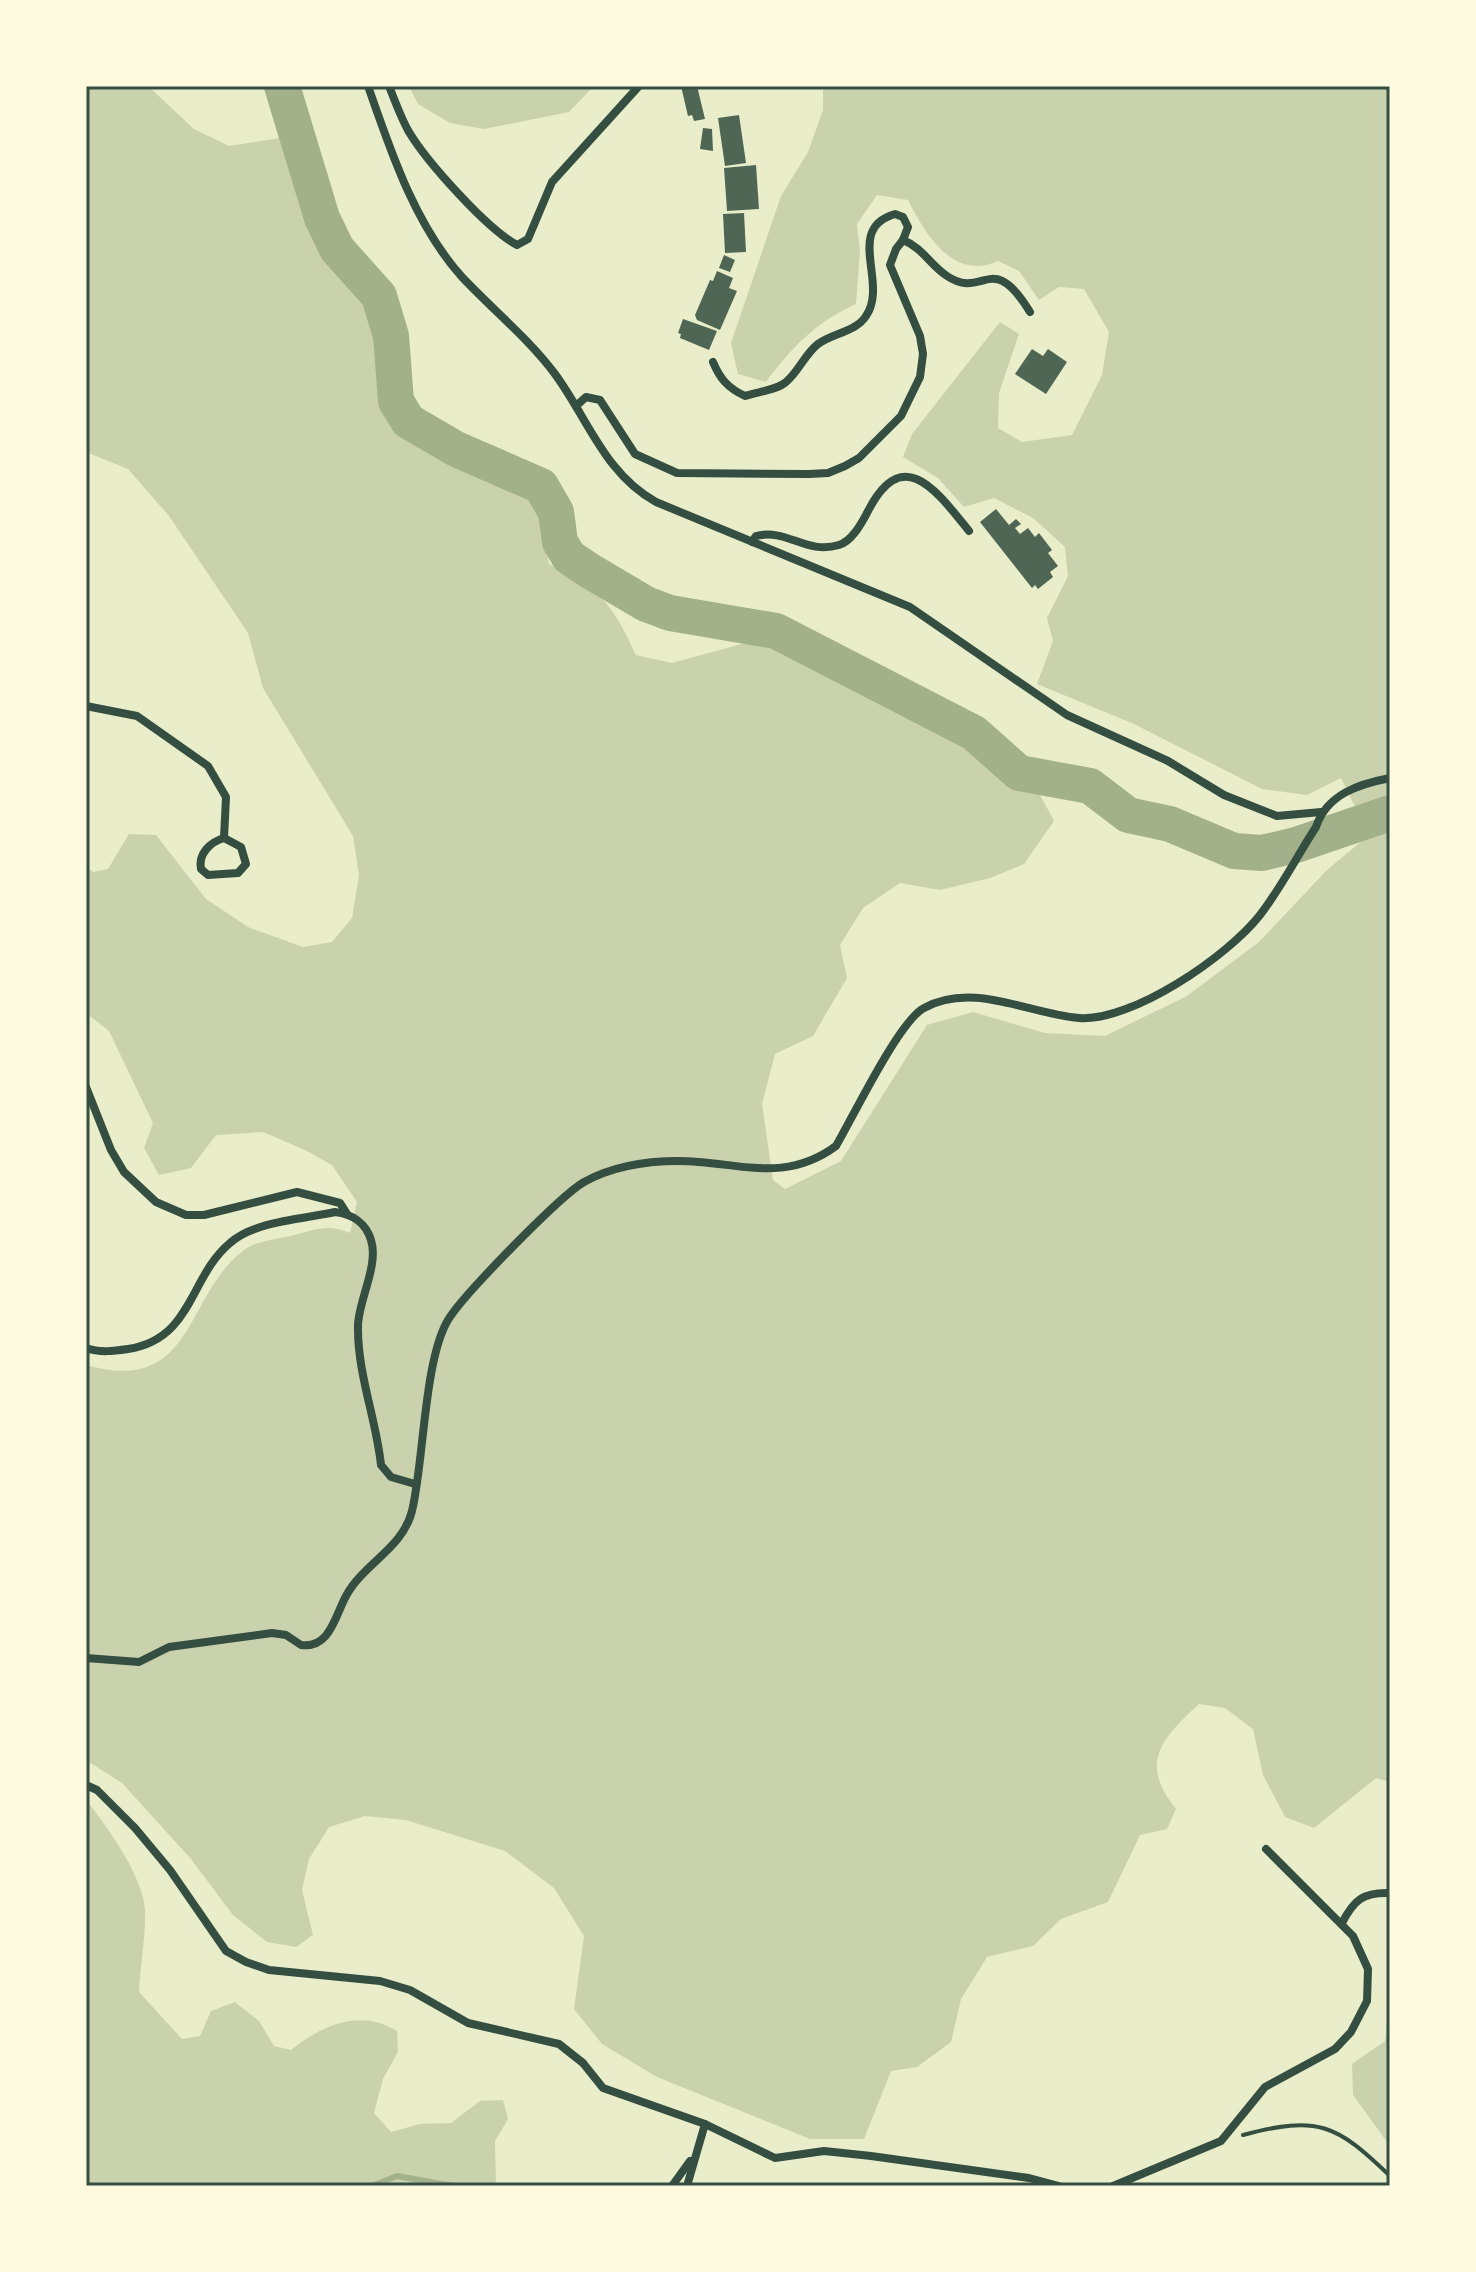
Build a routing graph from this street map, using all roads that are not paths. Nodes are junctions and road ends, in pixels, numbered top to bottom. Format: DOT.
graph roads {
  1 [pos="368,86"];
  2 [pos="389,86"];
  3 [pos="639,86"];
  4 [pos="903,240"];
  5 [pos="1030,312"];
  6 [pos="713,362"];
  7 [pos="576,406"];
  8 [pos="969,531"];
  9 [pos="752,542"];
  10 [pos="86,706"];
  11 [pos="1390,778"];
  12 [pos="1321,812"];
  13 [pos="224,838"];
  14 [pos="86,1087"];
  15 [pos="347,1214"];
  16 [pos="86,1348"];
  17 [pos="415,1484"];
  18 [pos="86,1658"];
  19 [pos="86,1785"];
  20 [pos="1266,1849"];
  21 [pos="1390,1893"];
  22 [pos="1342,1923"];
  23 [pos="705,2124"];
  24 [pos="696,2151"];
  25 [pos="672,2186"];
  26 [pos="687,2186"];
  27 [pos="1059,2186"];
  28 [pos="1113,2186"];
  1 -- 7 [label="street"];
  2 -- 3 [label="street"];
  4 -- 5 [label="street"];
  4 -- 6 [label="street"];
  4 -- 7 [label="street"];
  7 -- 9 [label="street"];
  8 -- 9 [label="street"];
  9 -- 12 [label="street"];
  10 -- 13 [label="street"];
  11 -- 12 [label="street"];
  12 -- 17 [label="street"];
  13 -- 13 [label="street"];
  14 -- 15 [label="street"];
  15 -- 16 [label="street"];
  15 -- 17 [label="street"];
  17 -- 18 [label="street"];
  19 -- 23 [label="street"];
  20 -- 22 [label="street"];
  21 -- 22 [label="street"];
  22 -- 28 [label="street"];
  23 -- 24 [label="street"];
  23 -- 27 [label="street"];
  24 -- 25 [label="street"];
  24 -- 26 [label="street"];
}
